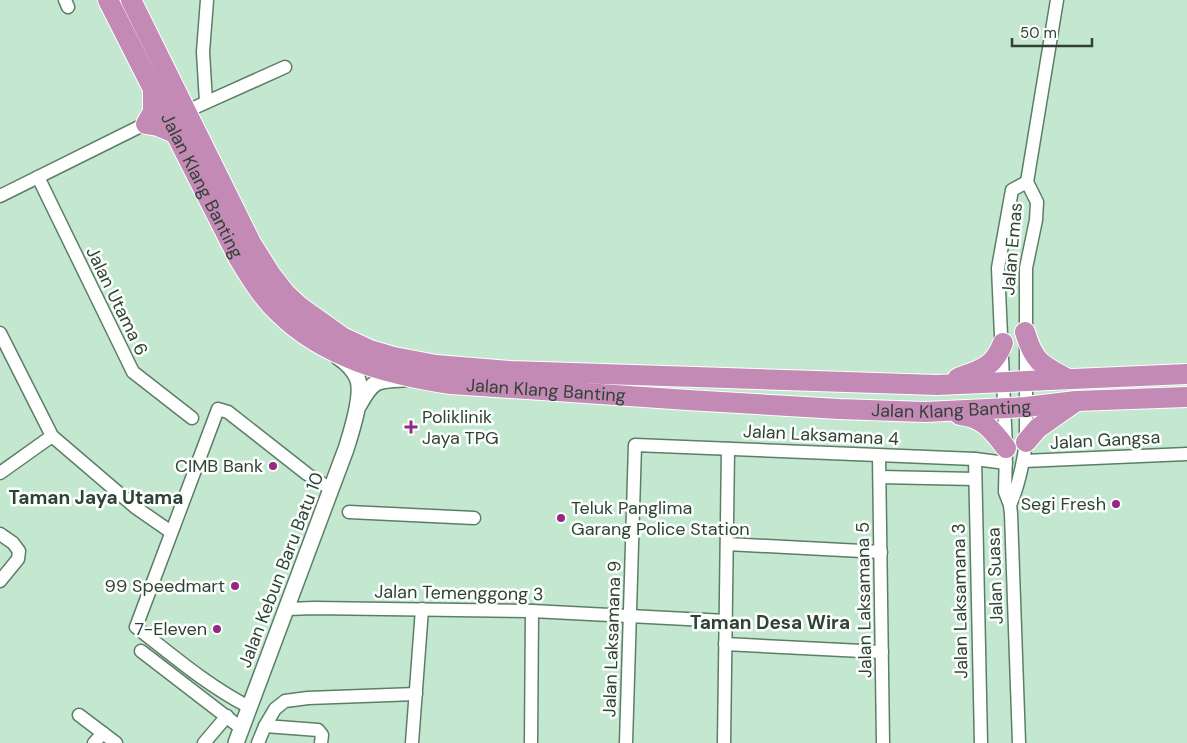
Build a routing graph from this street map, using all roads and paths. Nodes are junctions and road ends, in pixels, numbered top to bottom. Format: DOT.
graph roads {
  1 [pos="108,0"];
  2 [pos="131,0"];
  3 [pos="207,0"];
  4 [pos="1057,0"];
  5 [pos="285,67"];
  6 [pos="160,80"];
  7 [pos="206,102"];
  8 [pos="187,111"];
  9 [pos="166,113"];
  10 [pos="146,124"];
  11 [pos="177,134"];
  12 [pos="38,177"];
  13 [pos="1027,182"];
  14 [pos="0,196"];
  15 [pos="1025,332"];
  16 [pos="0,333"];
  17 [pos="1003,343"];
  18 [pos="327,348"];
  19 [pos="1187,374"];
  20 [pos="418,379"];
  21 [pos="1068,379"];
  22 [pos="1025,381"];
  23 [pos="1004,382"];
  24 [pos="937,385"];
  25 [pos="1187,397"];
  26 [pos="1076,401"];
  27 [pos="1026,407"];
  28 [pos="1005,408"];
  29 [pos="357,409"];
  30 [pos="925,412"];
  31 [pos="192,418"];
  32 [pos="52,436"];
  33 [pos="635,445"];
  34 [pos="728,449"];
  35 [pos="1025,452"];
  36 [pos="1187,454"];
  37 [pos="879,456"];
  38 [pos="1006,456"];
  39 [pos="975,459"];
  40 [pos="0,473"];
  41 [pos="880,477"];
  42 [pos="976,479"];
  43 [pos="332,488"];
  44 [pos="1010,505"];
  45 [pos="349,512"];
  46 [pos="474,518"];
  47 [pos="171,532"];
  48 [pos="0,534"];
  49 [pos="727,544"];
  50 [pos="881,552"];
  51 [pos="0,581"];
  52 [pos="422,609"];
  53 [pos="287,610"];
  54 [pos="532,611"];
  55 [pos="630,616"];
  56 [pos="726,621"];
  57 [pos="726,644"];
  58 [pos="140,651"];
  59 [pos="882,652"];
  60 [pos="416,694"];
  61 [pos="249,708"];
  62 [pos="79,715"];
  63 [pos="226,716"];
  64 [pos="265,726"];
  65 [pos="241,728"];
  66 [pos="103,733"];
  67 [pos="94,743"];
  68 [pos="116,743"];
  69 [pos="204,743"];
  70 [pos="236,743"];
  71 [pos="258,743"];
  72 [pos="321,743"];
  73 [pos="412,743"];
  74 [pos="531,743"];
  75 [pos="626,743"];
  76 [pos="724,743"];
  77 [pos="883,743"];
  78 [pos="981,743"];
  79 [pos="1019,743"];
  1 -- 6 [label="highway, Jalan Klang Banting"];
  2 -- 6 [label="highway, Jalan Klang Banting"];
  3 -- 7 [label="street"];
  4 -- 13 [label="street"];
  5 -- 7 [label="street"];
  6 -- 8 [label="highway, Jalan Klang Banting"];
  6 -- 9 [label="highway, Jalan Klang Banting"];
  6 -- 10 [label="highway"];
  7 -- 8 [label="street"];
  8 -- 24 [label="highway, Jalan Klang Banting"];
  9 -- 10 [label="street"];
  9 -- 11 [label="highway, Jalan Klang Banting"];
  10 -- 11 [label="highway"];
  10 -- 12 [label="street"];
  11 -- 18 [label="highway, Jalan Klang Banting"];
  12 -- 14 [label="street"];
  12 -- 31 [label="street, Jalan Utama 6"];
  13 -- 15 [label="street, Jalan Emas"];
  13 -- 17 [label="street, Jalan Emas"];
  15 -- 21 [label="highway"];
  15 -- 22 [label="street, Jalan Emas"];
  16 -- 32 [label="street"];
  17 -- 23 [label="street, Jalan Emas"];
  17 -- 24 [label="highway"];
  18 -- 20 [label="highway, Jalan Klang Banting"];
  18 -- 29 [label="street"];
  19 -- 21 [label="highway, Jalan Klang Banting"];
  20 -- 29 [label="street"];
  20 -- 30 [label="highway, Jalan Klang Banting"];
  21 -- 22 [label="highway, Jalan Klang Banting"];
  22 -- 23 [label="highway, Jalan Klang Banting"];
  22 -- 27 [label="street, Jalan Emas"];
  23 -- 24 [label="highway, Jalan Klang Banting"];
  23 -- 28 [label="street, Jalan Emas"];
  25 -- 26 [label="highway, Jalan Klang Banting"];
  26 -- 27 [label="highway, Jalan Klang Banting"];
  26 -- 35 [label="highway"];
  27 -- 28 [label="highway, Jalan Klang Banting"];
  27 -- 35 [label="street, Jalan Emas"];
  28 -- 30 [label="highway, Jalan Klang Banting"];
  28 -- 38 [label="street, Jalan Suasa"];
  29 -- 43 [label="street, Jalan Kebun Baru Batu 10"];
  30 -- 38 [label="highway"];
  32 -- 40 [label="street"];
  32 -- 47 [label="street"];
  33 -- 34 [label="street, Jalan Laksamana 4"];
  33 -- 55 [label="street, Jalan Laksamana 9"];
  34 -- 37 [label="street, Jalan Laksamana 4"];
  34 -- 49 [label="street"];
  35 -- 36 [label="street, Jalan Gangsa"];
  35 -- 44 [label="street, Jalan Emas"];
  37 -- 39 [label="street, Jalan Laksamana 4"];
  37 -- 41 [label="street, Jalan Laksamana 5"];
  38 -- 39 [label="street, Jalan Laksamana 4"];
  38 -- 44 [label="street, Jalan Suasa"];
  39 -- 42 [label="street, Jalan Laksamana 3"];
  41 -- 42 [label="street"];
  41 -- 50 [label="street, Jalan Laksamana 5"];
  42 -- 78 [label="street, Jalan Laksamana 3"];
  43 -- 47 [label="street"];
  43 -- 53 [label="street, Jalan Kebun Baru Batu 10"];
  44 -- 79 [label="street, Jalan Suasa"];
  45 -- 46 [label="street"];
  47 -- 61 [label="street"];
  48 -- 51 [label="street"];
  49 -- 50 [label="street"];
  49 -- 56 [label="street"];
  50 -- 59 [label="street, Jalan Laksamana 5"];
  52 -- 53 [label="street, Jalan Temenggong 3"];
  52 -- 54 [label="street, Jalan Temenggong 3"];
  52 -- 60 [label="street"];
  53 -- 61 [label="street, Jalan Kebun Baru Batu 10"];
  54 -- 55 [label="street, Jalan Temenggong 3"];
  54 -- 74 [label="street"];
  55 -- 56 [label="street, Jalan Temenggong 3"];
  55 -- 75 [label="street, Jalan Laksamana 9"];
  56 -- 57 [label="street"];
  57 -- 59 [label="street"];
  57 -- 76 [label="street"];
  58 -- 63 [label="street"];
  59 -- 77 [label="street, Jalan Laksamana 5"];
  60 -- 64 [label="street"];
  60 -- 73 [label="street"];
  61 -- 65 [label="street, Jalan Kebun Baru Batu 10"];
  62 -- 66 [label="street"];
  63 -- 65 [label="street"];
  63 -- 69 [label="street"];
  64 -- 71 [label="street"];
  64 -- 72 [label="street"];
  65 -- 70 [label="street, Jalan Kebun Baru Batu 10"];
  66 -- 67 [label="street"];
  66 -- 68 [label="street"];
}
